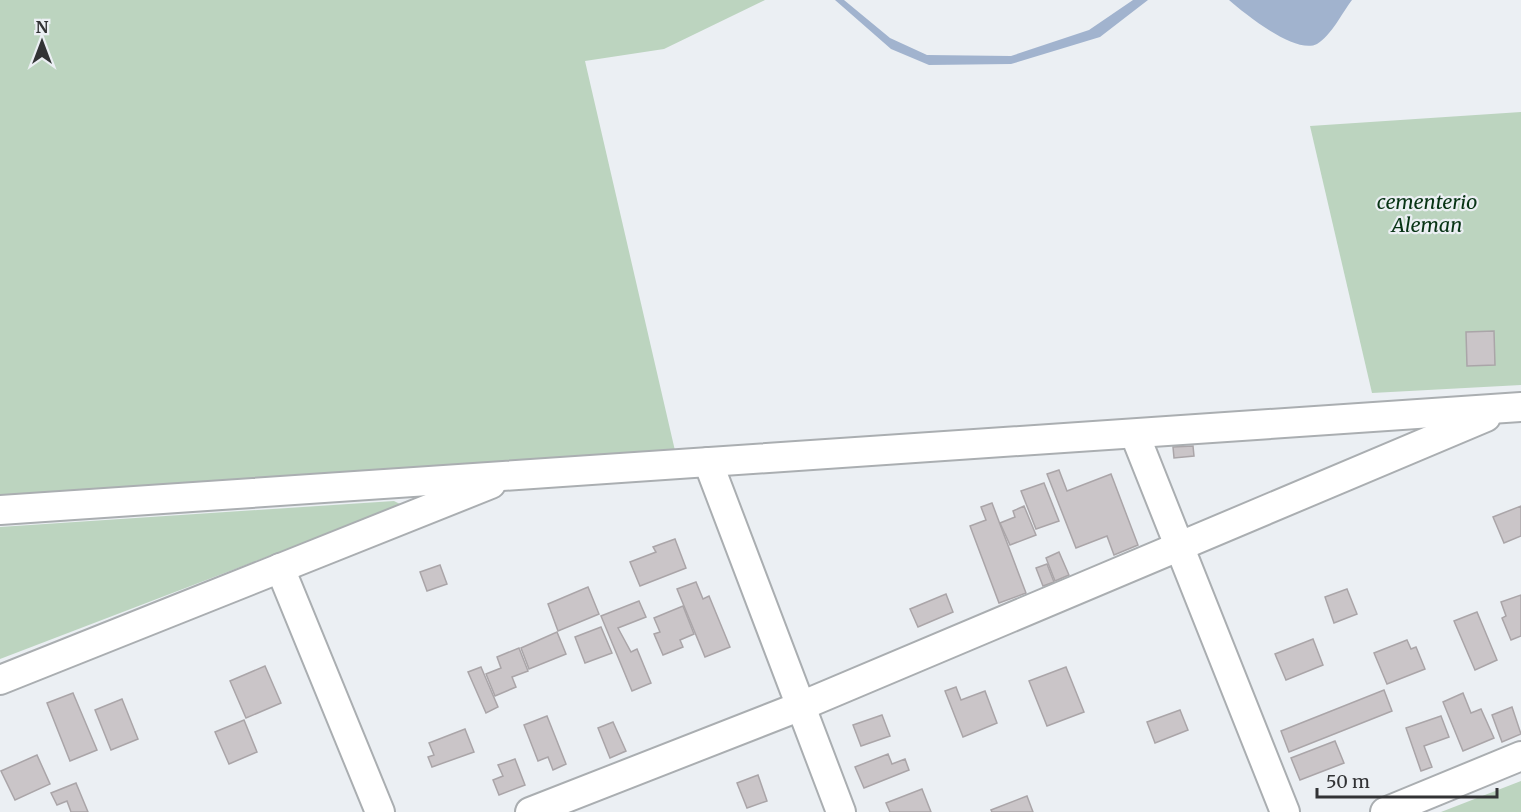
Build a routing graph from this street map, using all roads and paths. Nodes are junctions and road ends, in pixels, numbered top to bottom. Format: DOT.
graph roads {
  1 [pos="1514,407"];
  2 [pos="1136,435"];
  3 [pos="708,462"];
  4 [pos="514,475"];
  5 [pos="0,510"];
  6 [pos="1179,546"];
  7 [pos="280,568"];
  8 [pos="0,680"];
  9 [pos="801,706"];
  10 [pos="1521,756"];
  11 [pos="380,812"];
  12 [pos="530,812"];
  13 [pos="841,812"];
  14 [pos="1285,812"];
  15 [pos="1385,812"];
  1 -- 2 [label="street"];
  1 -- 6 [label="street"];
  2 -- 3 [label="street"];
  2 -- 6 [label="street"];
  3 -- 4 [label="street"];
  3 -- 9 [label="street"];
  4 -- 5 [label="street"];
  4 -- 7 [label="street"];
  6 -- 9 [label="street"];
  6 -- 14 [label="street"];
  7 -- 8 [label="street"];
  7 -- 11 [label="street"];
  9 -- 12 [label="street"];
  9 -- 13 [label="street"];
  10 -- 15 [label="street"];
}
